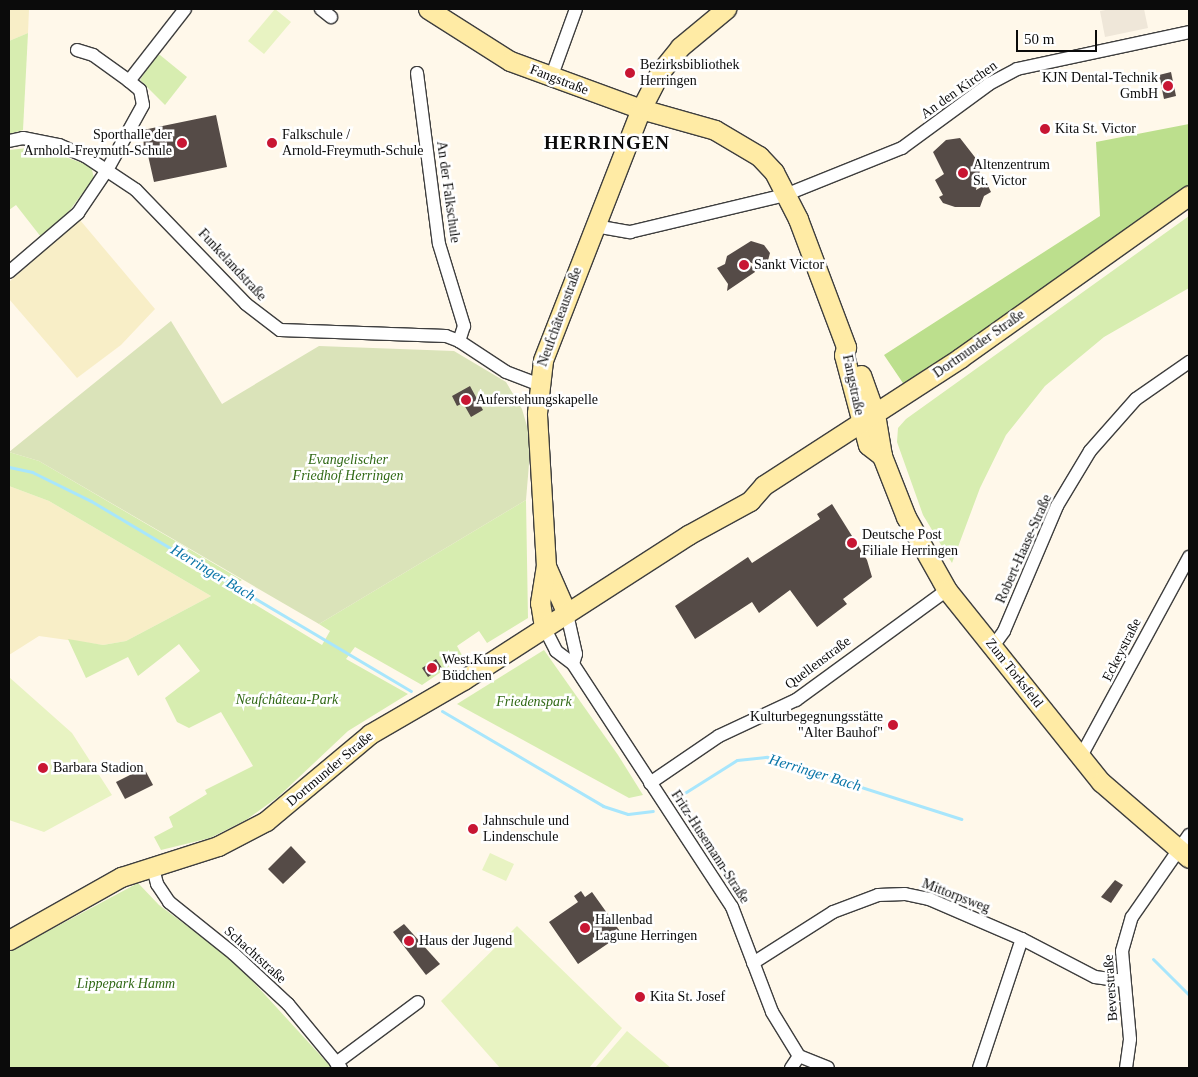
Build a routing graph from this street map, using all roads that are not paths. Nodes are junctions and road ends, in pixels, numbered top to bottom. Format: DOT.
graph roads {
  1 [pos="185,9"];
  2 [pos="428,9"];
  3 [pos="576,9"];
  4 [pos="726,9"];
  5 [pos="1189,32"];
  6 [pos="77,50"];
  7 [pos="417,73"];
  8 [pos="551,78"];
  9 [pos="129,81"];
  10 [pos="641,109"];
  11 [pos="9,141"];
  12 [pos="107,170"];
  13 [pos="785,195"];
  14 [pos="1189,195"];
  15 [pos="594,226"];
  16 [pos="9,272"];
  17 [pos="459,340"];
  18 [pos="1189,362"];
  19 [pos="538,384"];
  20 [pos="868,418"];
  21 [pos="1189,556"];
  22 [pos="546,566"];
  23 [pos="947,590"];
  24 [pos="567,614"];
  25 [pos="544,628"];
  26 [pos="994,645"];
  27 [pos="574,664"];
  28 [pos="1080,758"];
  29 [pos="650,783"];
  30 [pos="1189,835"];
  31 [pos="1184,855"];
  32 [pos="152,865"];
  33 [pos="1022,938"];
  34 [pos="9,940"];
  35 [pos="753,963"];
  36 [pos="1124,981"];
  37 [pos="418,1002"];
  38 [pos="799,1056"];
  39 [pos="338,1066"];
  40 [pos="791,1068"];
  41 [pos="828,1068"];
  42 [pos="979,1068"];
  43 [pos="1126,1068"];
  1 -- 9 [label="street"];
  2 -- 8 [label="main road, Fangstraße"];
  3 -- 8 [label="street"];
  4 -- 10 [label="main road, Neufchâteaustraße"];
  5 -- 13 [label="street, An den Kirchen"];
  6 -- 9 [label="street"];
  7 -- 17 [label="street, An der Falkschule"];
  8 -- 10 [label="main road, Fangstraße"];
  9 -- 12 [label="street"];
  10 -- 13 [label="main road, Fangstraße"];
  10 -- 15 [label="main road, Neufchâteaustraße"];
  11 -- 12 [label="street, Funkelandstraße"];
  12 -- 16 [label="street"];
  12 -- 17 [label="street, Funkelandstraße"];
  13 -- 15 [label="street, An den Kirchen"];
  13 -- 20 [label="main road, Fangstraße"];
  14 -- 20 [label="main road, Dortmunder Straße"];
  15 -- 19 [label="main road, Neufchâteaustraße"];
  17 -- 19 [label="street"];
  18 -- 26 [label="street, Robert-Haase-Straße"];
  19 -- 22 [label="main road, Neufchâteaustraße"];
  20 -- 23 [label="main road, Zum Torksfeld"];
  20 -- 24 [label="main road, Dortmunder Straße"];
  21 -- 28 [label="street, Eckeystraße"];
  22 -- 24 [label="main road, Neufchâteaustraße"];
  22 -- 25 [label="main road, Neufchâteaustraße"];
  23 -- 26 [label="main road, Zum Torksfeld"];
  23 -- 29 [label="street, Quellenstraße"];
  24 -- 25 [label="main road, Dortmunder Straße"];
  24 -- 27 [label="street, Fritz-Husemann-Straße"];
  25 -- 27 [label="street, Fritz-Husemann-Straße"];
  25 -- 32 [label="main road, Dortmunder Straße"];
  26 -- 28 [label="main road, Zum Torksfeld"];
  27 -- 29 [label="street, Fritz-Husemann-Straße"];
  28 -- 31 [label="main road, Zum Torksfeld"];
  29 -- 35 [label="street, Fritz-Husemann-Straße"];
  30 -- 31 [label="street, Beverstraße"];
  31 -- 36 [label="street, Beverstraße"];
  32 -- 34 [label="main road, Dortmunder Straße"];
  32 -- 39 [label="street, Schachtstraße"];
  33 -- 35 [label="street, Mittorpsweg"];
  33 -- 36 [label="street, Mittorpsweg"];
  33 -- 42 [label="street"];
  35 -- 38 [label="street, Fritz-Husemann-Straße"];
  36 -- 43 [label="street, Beverstraße"];
  37 -- 39 [label="street"];
  38 -- 40 [label="street"];
  38 -- 41 [label="street"];
}
